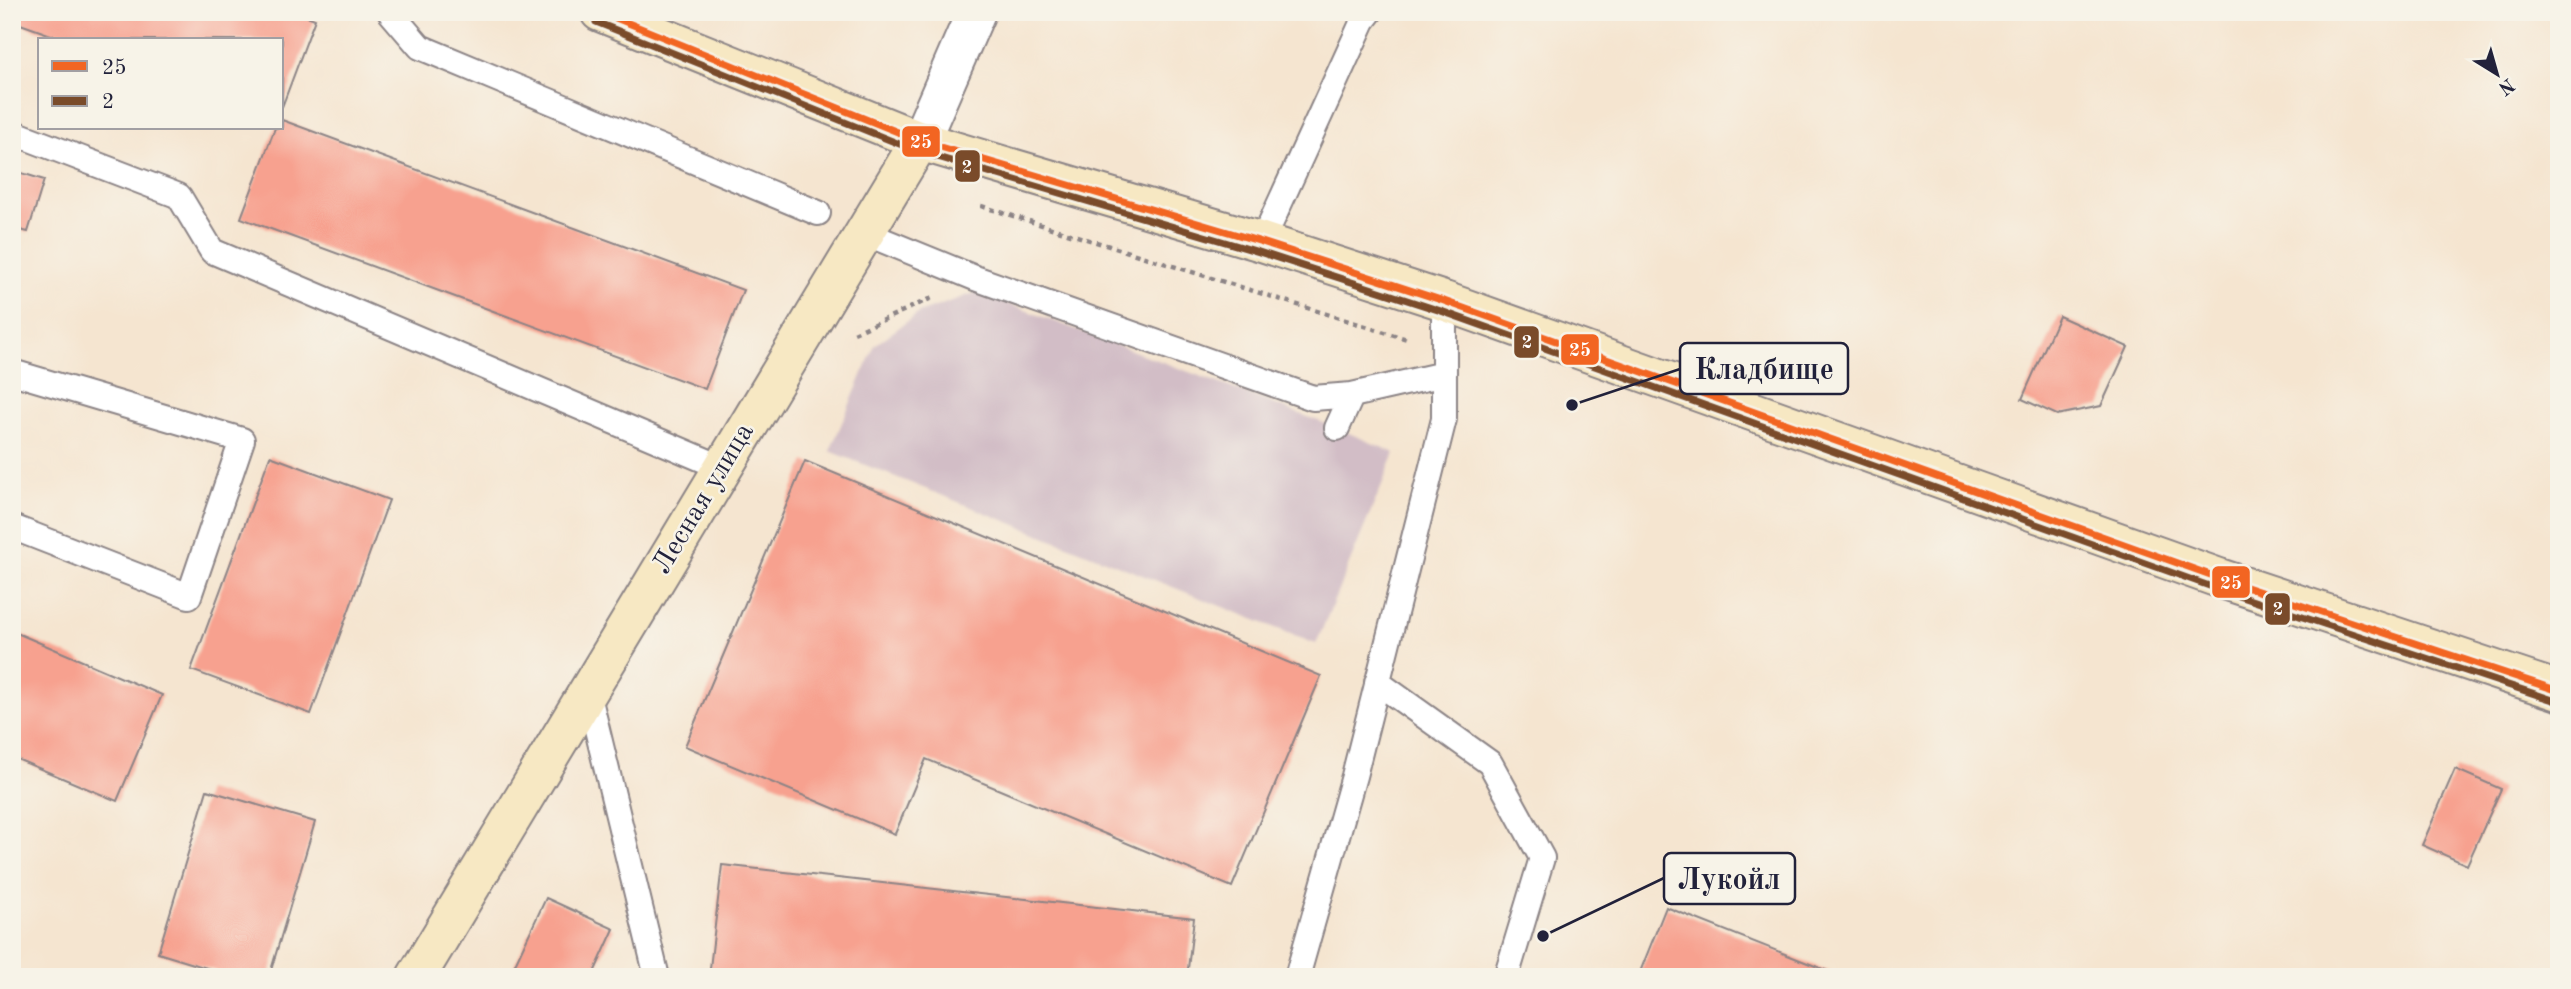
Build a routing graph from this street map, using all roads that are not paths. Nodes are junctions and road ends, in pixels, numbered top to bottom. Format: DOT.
graph roads {
  1 [pos="390,12"];
  2 [pos="600,12"];
  3 [pos="976,12"];
  4 [pos="1370,12"];
  5 [pos="12,132"];
  6 [pos="920,141"];
  7 [pos="818,213"];
  8 [pos="865,233"];
  9 [pos="1262,242"];
  10 [pos="1444,301"];
  11 [pos="1444,362"];
  12 [pos="12,372"];
  13 [pos="1352,395"];
  14 [pos="1336,428"];
  15 [pos="723,468"];
  16 [pos="12,527"];
  17 [pos="1377,682"];
  18 [pos="2559,691"];
  19 [pos="587,692"];
  20 [pos="416,977"];
  21 [pos="657,977"];
  22 [pos="1297,977"];
  23 [pos="1506,977"];
  1 -- 7 [label="lane"];
  2 -- 6 [label="street"];
  3 -- 6 [label="street, Лесная улица"];
  4 -- 9 [label="lane"];
  5 -- 15 [label="lane"];
  6 -- 8 [label="street, Лесная улица"];
  6 -- 9 [label="street"];
  8 -- 13 [label="lane"];
  8 -- 15 [label="street, Лесная улица"];
  9 -- 10 [label="street"];
  10 -- 11 [label="lane"];
  10 -- 18 [label="street"];
  11 -- 13 [label="lane"];
  11 -- 17 [label="lane"];
  12 -- 16 [label="lane"];
  13 -- 14 [label="lane"];
  15 -- 19 [label="street, Лесная улица"];
  17 -- 22 [label="lane"];
  17 -- 23 [label="lane"];
  19 -- 20 [label="street, Лесная улица"];
  19 -- 21 [label="lane"];
}
